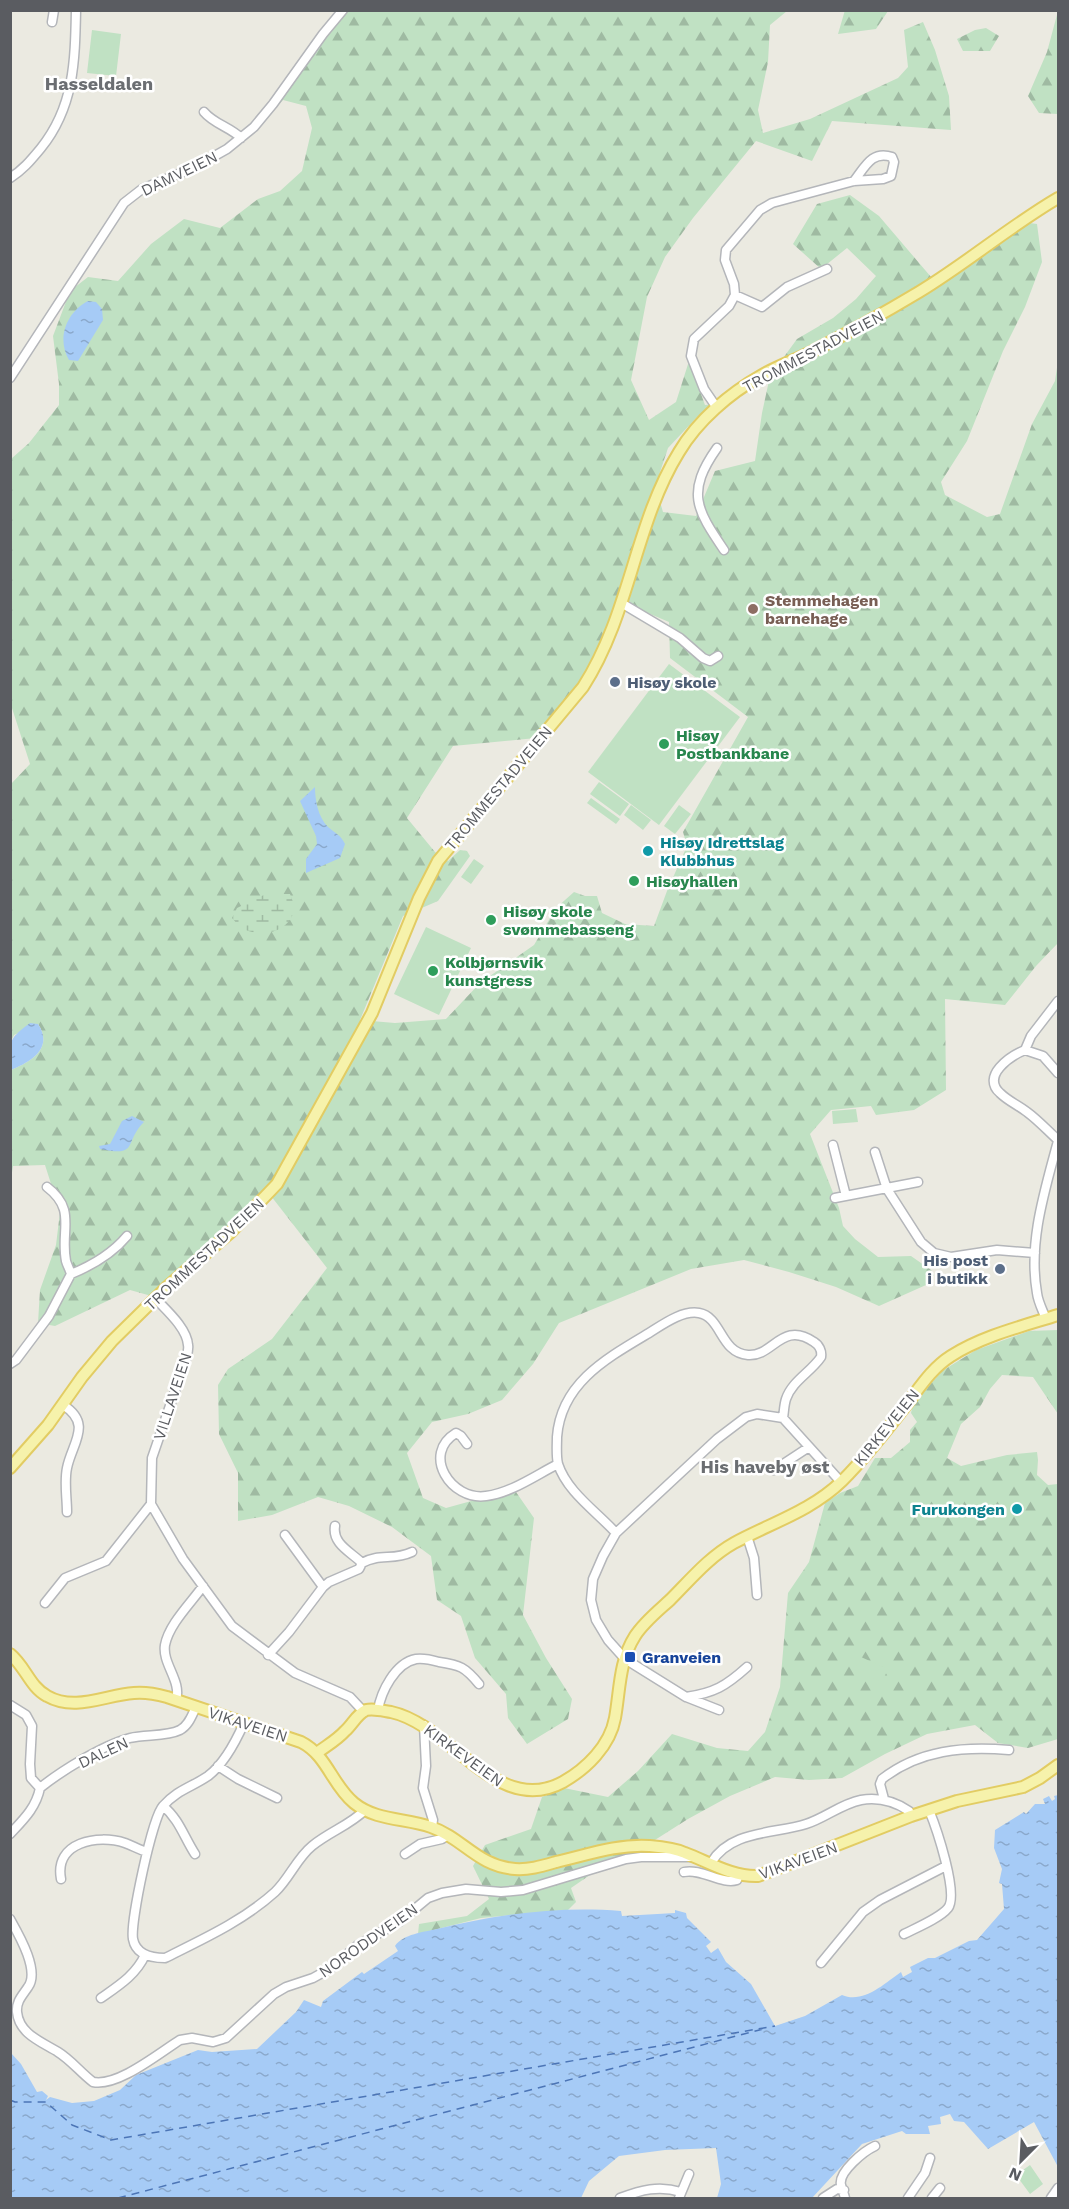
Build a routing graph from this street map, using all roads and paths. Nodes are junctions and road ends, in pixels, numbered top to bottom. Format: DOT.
graph roads {
  1 [pos="54,10"];
  2 [pos="76,10"];
  3 [pos="344,10"];
  4 [pos="52,22"];
  5 [pos="204,112"];
  6 [pos="241,138"];
  7 [pos="10,178"];
  8 [pos="854,181"];
  9 [pos="1059,198"];
  10 [pos="827,269"];
  11 [pos="735,295"];
  12 [pos="10,378"];
  13 [pos="717,408"];
  14 [pos="717,448"];
  15 [pos="724,550"];
  16 [pos="622,604"];
  17 [pos="718,656"];
  18 [pos="1059,1001"];
  19 [pos="1025,1050"];
  20 [pos="1059,1073"];
  21 [pos="1059,1141"];
  22 [pos="833,1145"];
  23 [pos="875,1152"];
  24 [pos="918,1182"];
  25 [pos="46,1187"];
  26 [pos="887,1189"];
  27 [pos="846,1196"];
  28 [pos="835,1198"];
  29 [pos="127,1236"];
  30 [pos="1035,1253"];
  31 [pos="71,1274"];
  32 [pos="155,1298"];
  33 [pos="1059,1315"];
  34 [pos="1046,1319"];
  35 [pos="10,1364"];
  36 [pos="63,1404"];
  37 [pos="783,1418"];
  38 [pos="467,1444"];
  39 [pos="808,1447"];
  40 [pos="558,1464"];
  41 [pos="10,1468"];
  42 [pos="774,1470"];
  43 [pos="841,1482"];
  44 [pos="151,1504"];
  45 [pos="67,1512"];
  46 [pos="335,1526"];
  47 [pos="616,1533"];
  48 [pos="285,1535"];
  49 [pos="747,1536"];
  50 [pos="412,1552"];
  51 [pos="362,1563"];
  52 [pos="204,1586"];
  53 [pos="323,1587"];
  54 [pos="757,1595"];
  55 [pos="45,1603"];
  56 [pos="10,1654"];
  57 [pos="268,1654"];
  58 [pos="625,1659"];
  59 [pos="747,1667"];
  60 [pos="479,1684"];
  61 [pos="686,1697"];
  62 [pos="176,1700"];
  63 [pos="10,1705"];
  64 [pos="196,1707"];
  65 [pos="378,1710"];
  66 [pos="719,1710"];
  67 [pos="364,1712"];
  68 [pos="243,1723"];
  69 [pos="424,1725"];
  70 [pos="1009,1750"];
  71 [pos="317,1753"];
  72 [pos="1059,1765"];
  73 [pos="218,1766"];
  74 [pos="40,1788"];
  75 [pos="276,1798"];
  76 [pos="884,1799"];
  77 [pos="163,1806"];
  78 [pos="365,1810"];
  79 [pos="929,1810"];
  80 [pos="911,1816"];
  81 [pos="432,1827"];
  82 [pos="10,1834"];
  83 [pos="448,1836"];
  84 [pos="147,1852"];
  85 [pos="195,1854"];
  86 [pos="405,1854"];
  87 [pos="696,1857"];
  88 [pos="711,1863"];
  89 [pos="946,1866"];
  90 [pos="684,1872"];
  91 [pos="739,1875"];
  92 [pos="61,1879"];
  93 [pos="10,1919"];
  94 [pos="904,1934"];
  95 [pos="145,1955"];
  96 [pos="821,1963"];
  97 [pos="100,1998"];
  98 [pos="875,2146"];
  99 [pos="930,2158"];
  100 [pos="689,2174"];
  101 [pos="940,2188"];
  102 [pos="1059,2188"];
  103 [pos="844,2194"];
  104 [pos="680,2195"];
  105 [pos="620,2199"];
  106 [pos="824,2199"];
  107 [pos="908,2199"];
  108 [pos="932,2199"];
  109 [pos="1051,2199"];
  1 -- 4 [label="street"];
  2 -- 7 [label="street"];
  3 -- 6 [label="street, DAMVEIEN"];
  5 -- 6 [label="street"];
  6 -- 12 [label="street, DAMVEIEN"];
  8 -- 8 [label="street"];
  8 -- 11 [label="street"];
  9 -- 13 [label="main road, TROMMESTADVEIEN"];
  10 -- 11 [label="street"];
  11 -- 13 [label="street"];
  13 -- 16 [label="main road, TROMMESTADVEIEN"];
  14 -- 15 [label="street"];
  16 -- 17 [label="street"];
  16 -- 32 [label="main road, TROMMESTADVEIEN"];
  18 -- 19 [label="street"];
  19 -- 20 [label="street"];
  19 -- 21 [label="street"];
  21 -- 30 [label="street"];
  22 -- 27 [label="street"];
  23 -- 26 [label="street"];
  24 -- 26 [label="street"];
  25 -- 31 [label="street"];
  26 -- 27 [label="street"];
  26 -- 30 [label="street"];
  27 -- 28 [label="street"];
  29 -- 31 [label="street"];
  30 -- 34 [label="street"];
  31 -- 35 [label="street"];
  32 -- 36 [label="main road, TROMMESTADVEIEN"];
  32 -- 44 [label="street, VILLAVEIEN"];
  33 -- 34 [label="main road, KIRKEVEIEN"];
  34 -- 43 [label="main road, KIRKEVEIEN"];
  36 -- 41 [label="main road, TROMMESTADVEIEN"];
  36 -- 45 [label="street"];
  37 -- 39 [label="street"];
  37 -- 40 [label="street"];
  37 -- 47 [label="street"];
  38 -- 40 [label="street"];
  39 -- 42 [label="street"];
  39 -- 43 [label="street"];
  40 -- 47 [label="street"];
  43 -- 49 [label="main road, KIRKEVEIEN"];
  44 -- 52 [label="street"];
  44 -- 55 [label="street"];
  46 -- 51 [label="street"];
  47 -- 58 [label="street"];
  48 -- 53 [label="street"];
  49 -- 54 [label="street"];
  49 -- 58 [label="main road, KIRKEVEIEN"];
  50 -- 51 [label="street"];
  51 -- 53 [label="street"];
  52 -- 57 [label="street"];
  52 -- 62 [label="street"];
  53 -- 57 [label="street"];
  56 -- 62 [label="main road, VIKAVEIEN"];
  57 -- 67 [label="street"];
  58 -- 61 [label="street"];
  58 -- 69 [label="main road, KIRKEVEIEN"];
  59 -- 61 [label="street"];
  60 -- 65 [label="street"];
  61 -- 66 [label="street"];
  62 -- 64 [label="main road, VIKAVEIEN"];
  63 -- 74 [label="street"];
  64 -- 68 [label="main road, VIKAVEIEN"];
  64 -- 74 [label="street, DALEN"];
  65 -- 67 [label="main road, KIRKEVEIEN"];
  65 -- 69 [label="main road, KIRKEVEIEN"];
  67 -- 71 [label="main road"];
  68 -- 71 [label="main road, VIKAVEIEN"];
  68 -- 73 [label="street"];
  69 -- 81 [label="street"];
  70 -- 76 [label="street"];
  71 -- 78 [label="main road, VIKAVEIEN"];
  72 -- 79 [label="main road, VIKAVEIEN"];
  73 -- 75 [label="street"];
  73 -- 77 [label="street"];
  74 -- 82 [label="street"];
  76 -- 80 [label="street"];
  76 -- 88 [label="street"];
  77 -- 84 [label="street"];
  77 -- 85 [label="street"];
  78 -- 81 [label="main road, VIKAVEIEN"];
  78 -- 95 [label="street"];
  79 -- 80 [label="main road, VIKAVEIEN"];
  79 -- 89 [label="street"];
  80 -- 91 [label="main road, VIKAVEIEN"];
  81 -- 83 [label="main road, VIKAVEIEN"];
  83 -- 86 [label="street"];
  83 -- 87 [label="main road, VIKAVEIEN"];
  84 -- 92 [label="street"];
  84 -- 95 [label="street"];
  87 -- 88 [label="main road, VIKAVEIEN"];
  87 -- 93 [label="street, NORODDVEIEN"];
  88 -- 91 [label="main road, VIKAVEIEN"];
  89 -- 94 [label="street"];
  89 -- 96 [label="street"];
  90 -- 91 [label="street"];
  95 -- 97 [label="street"];
  98 -- 103 [label="street"];
  99 -- 107 [label="street"];
  100 -- 104 [label="street"];
  101 -- 108 [label="street"];
  102 -- 109 [label="street"];
  103 -- 106 [label="street"];
  104 -- 105 [label="street"];
}
